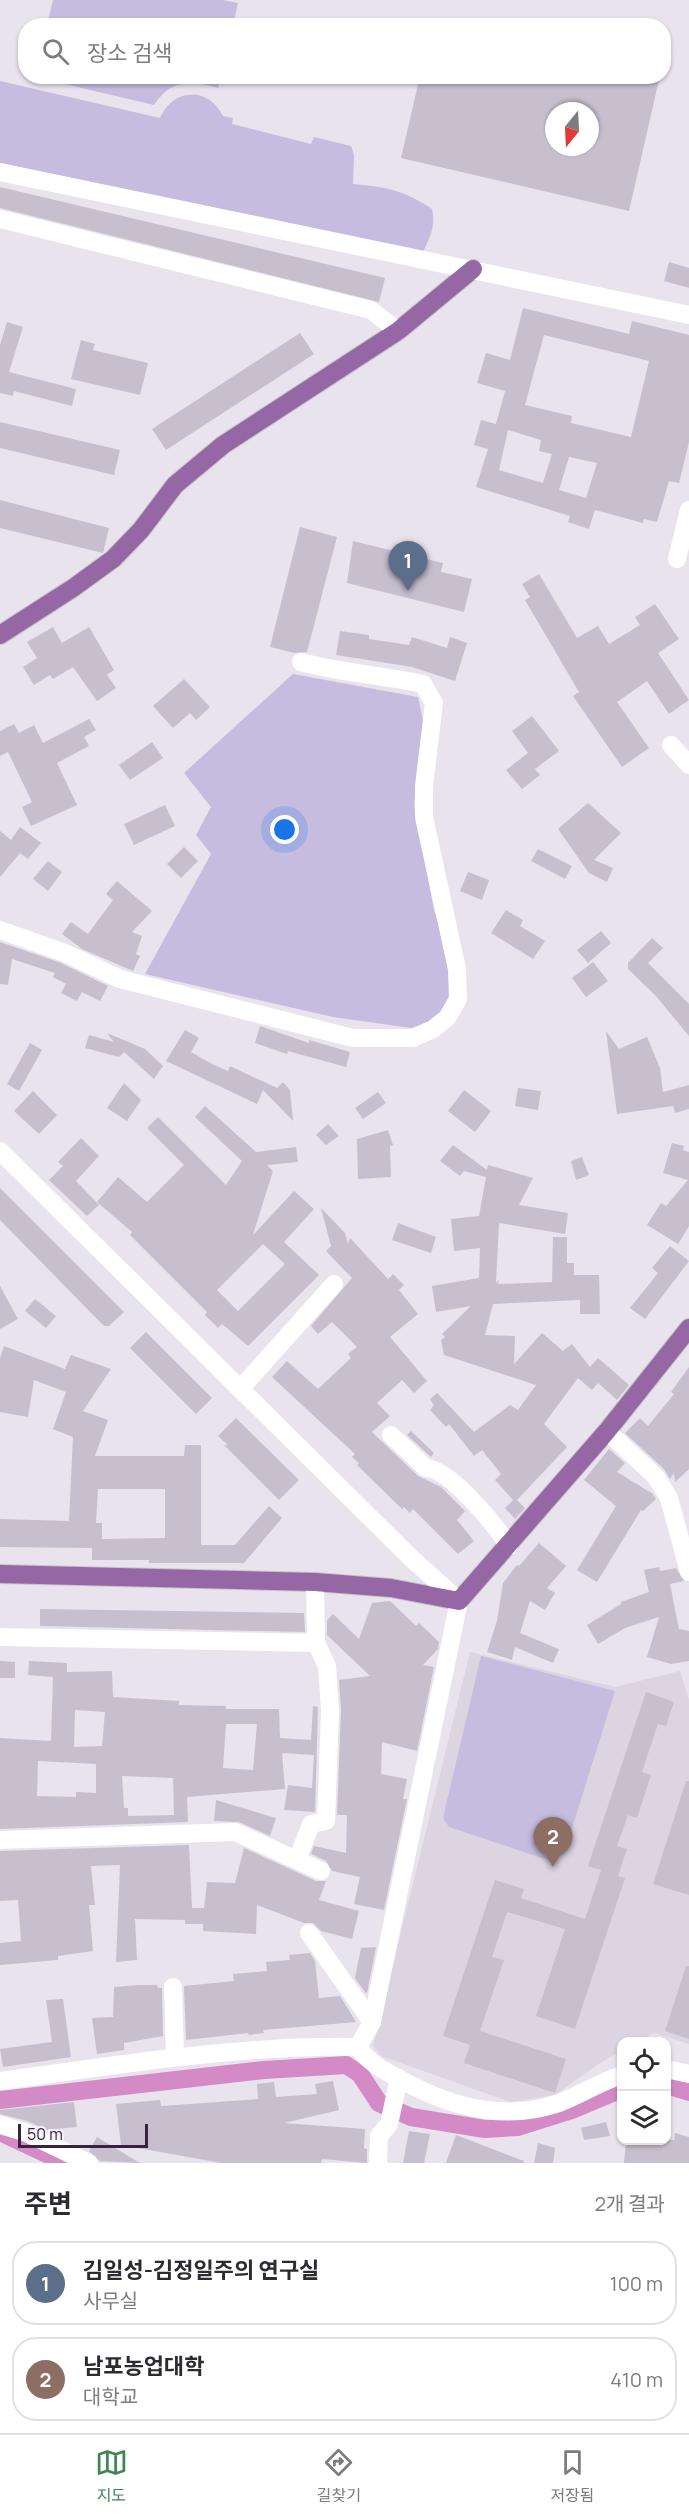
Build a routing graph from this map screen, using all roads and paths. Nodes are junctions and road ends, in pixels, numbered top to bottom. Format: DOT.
graph roads {
  1 [pos="0,172"];
  2 [pos="0,219"];
  3 [pos="473,269"];
  4 [pos="689,315"];
  5 [pos="398,331"];
  6 [pos="689,510"];
  7 [pos="677,559"];
  8 [pos="0,635"];
  9 [pos="301,662"];
  10 [pos="672,745"];
  11 [pos="689,765"];
  12 [pos="0,930"];
  13 [pos="0,1151"];
  14 [pos="334,1284"];
  15 [pos="689,1328"];
  16 [pos="241,1388"];
  17 [pos="608,1431"];
  18 [pos="391,1435"];
  19 [pos="509,1546"];
  20 [pos="689,1572"];
  21 [pos="0,1574"];
  22 [pos="315,1582"];
  23 [pos="459,1601"];
  24 [pos="0,1637"];
  25 [pos="316,1643"];
  26 [pos="0,1840"];
  27 [pos="297,1860"];
  28 [pos="321,1871"];
  29 [pos="309,1933"];
  30 [pos="173,1987"];
  31 [pos="372,2022"];
  32 [pos="358,2047"];
  33 [pos="175,2057"];
  34 [pos="671,2070"];
  35 [pos="689,2074"];
  36 [pos="617,2078"];
  37 [pos="0,2081"];
  38 [pos="398,2087"];
  39 [pos="0,2125"];
  40 [pos="89,2163"];
  41 [pos="378,2163"];
  1 -- 3 [label="street"];
  2 -- 5 [label="street"];
  3 -- 4 [label="street"];
  3 -- 5 [label="main road"];
  5 -- 8 [label="main road"];
  6 -- 7 [label="street"];
  9 -- 12 [label="street"];
  10 -- 11 [label="street"];
  13 -- 16 [label="street"];
  14 -- 16 [label="street"];
  15 -- 17 [label="main road"];
  16 -- 23 [label="street"];
  17 -- 19 [label="main road"];
  17 -- 20 [label="street"];
  18 -- 19 [label="street"];
  19 -- 23 [label="main road"];
  21 -- 22 [label="main road"];
  22 -- 23 [label="main road"];
  22 -- 25 [label="street"];
  23 -- 31 [label="street"];
  24 -- 25 [label="street"];
  25 -- 27 [label="street"];
  26 -- 27 [label="street"];
  27 -- 28 [label="street"];
  29 -- 31 [label="street"];
  30 -- 33 [label="street"];
  31 -- 32 [label="street"];
  32 -- 33 [label="street"];
  32 -- 38 [label="street"];
  33 -- 37 [label="street"];
  34 -- 35 [label="street"];
  36 -- 38 [label="street"];
  38 -- 41 [label="street"];
  39 -- 40 [label="street"];
}
